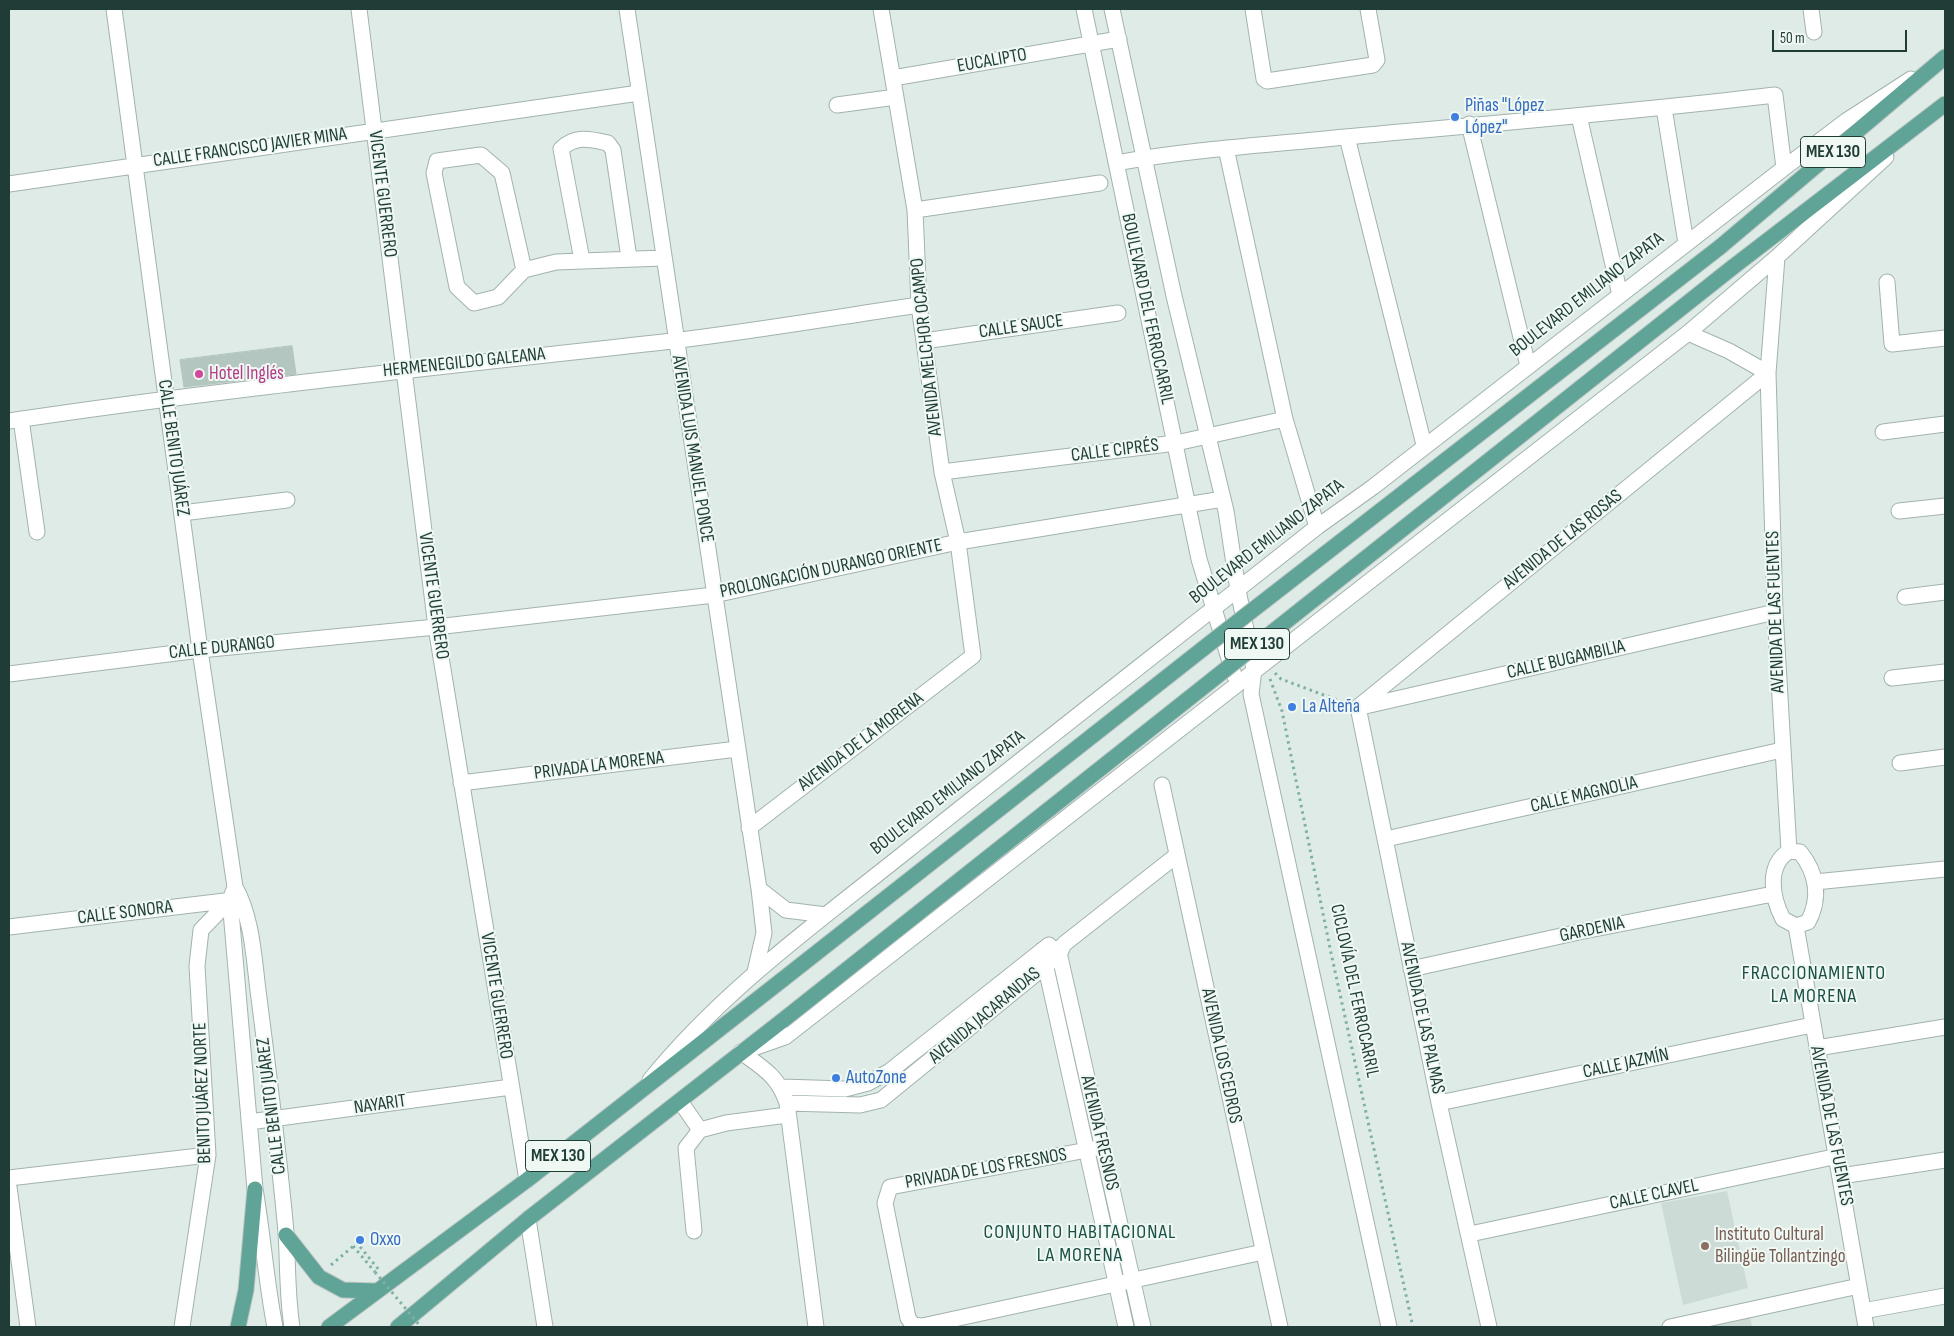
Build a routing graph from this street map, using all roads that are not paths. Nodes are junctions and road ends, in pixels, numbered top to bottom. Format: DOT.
graph roads {
  1 [pos="114,9"];
  2 [pos="359,9"];
  3 [pos="627,9"];
  4 [pos="881,9"];
  5 [pos="1084,9"];
  6 [pos="1112,9"];
  7 [pos="1253,9"];
  8 [pos="1368,9"];
  9 [pos="1811,9"];
  10 [pos="1814,32"];
  11 [pos="1118,39"];
  12 [pos="1092,44"];
  13 [pos="1944,58"];
  14 [pos="893,78"];
  15 [pos="639,93"];
  16 [pos="896,97"];
  17 [pos="837,105"];
  18 [pos="1664,108"];
  19 [pos="1940,108"];
  20 [pos="1579,116"];
  21 [pos="1469,124"];
  22 [pos="374,130"];
  23 [pos="1347,137"];
  24 [pos="1226,148"];
  25 [pos="1143,158"];
  26 [pos="1116,163"];
  27 [pos="135,165"];
  28 [pos="1784,168"];
  29 [pos="1100,183"];
  30 [pos="9,184"];
  31 [pos="915,210"];
  32 [pos="1686,243"];
  33 [pos="1777,257"];
  34 [pos="629,258"];
  35 [pos="663,258"];
  36 [pos="582,260"];
  37 [pos="524,270"];
  38 [pos="1887,282"];
  39 [pos="1620,295"];
  40 [pos="919,305"];
  41 [pos="1118,313"];
  42 [pos="1688,334"];
  43 [pos="1945,338"];
  44 [pos="675,340"];
  45 [pos="924,341"];
  46 [pos="1528,366"];
  47 [pos="405,369"];
  48 [pos="1768,373"];
  49 [pos="167,398"];
  50 [pos="1285,419"];
  51 [pos="15,420"];
  52 [pos="1945,424"];
  53 [pos="1884,432"];
  54 [pos="1208,435"];
  55 [pos="1176,443"];
  56 [pos="1424,446"];
  57 [pos="942,472"];
  58 [pos="1223,498"];
  59 [pos="287,500"];
  60 [pos="1190,504"];
  61 [pos="1945,506"];
  62 [pos="1899,511"];
  63 [pos="182,513"];
  64 [pos="1317,527"];
  65 [pos="37,532"];
  66 [pos="958,542"];
  67 [pos="1238,590"];
  68 [pos="1945,592"];
  69 [pos="714,595"];
  70 [pos="1905,597"];
  71 [pos="1214,608"];
  72 [pos="1775,612"];
  73 [pos="436,627"];
  74 [pos="200,650"];
  75 [pos="973,656"];
  76 [pos="1259,666"];
  77 [pos="1945,672"];
  78 [pos="9,674"];
  79 [pos="1892,678"];
  80 [pos="1237,684"];
  81 [pos="1251,694"];
  82 [pos="1358,707"];
  83 [pos="737,749"];
  84 [pos="1782,750"];
  85 [pos="1945,757"];
  86 [pos="1900,763"];
  87 [pos="461,783"];
  88 [pos="1162,785"];
  89 [pos="749,828"];
  90 [pos="1386,839"];
  91 [pos="1789,851"];
  92 [pos="1178,855"];
  93 [pos="1945,869"];
  94 [pos="1815,882"];
  95 [pos="759,889"];
  96 [pos="1774,894"];
  97 [pos="236,896"];
  98 [pos="826,916"];
  99 [pos="1796,926"];
  100 [pos="9,927"];
  101 [pos="1060,946"];
  102 [pos="1042,950"];
  103 [pos="1046,966"];
  104 [pos="1411,969"];
  105 [pos="755,972"];
  106 [pos="1812,1025"];
  107 [pos="1945,1027"];
  108 [pos="1817,1048"];
  109 [pos="742,1052"];
  110 [pos="511,1087"];
  111 [pos="781,1087"];
  112 [pos="641,1091"];
  113 [pos="680,1101"];
  114 [pos="1439,1103"];
  115 [pos="787,1109"];
  116 [pos="275,1120"];
  117 [pos="249,1122"];
  118 [pos="700,1130"];
  119 [pos="1103,1147"];
  120 [pos="1087,1151"];
  121 [pos="208,1155"];
  122 [pos="1838,1156"];
  123 [pos="1945,1160"];
  124 [pos="1841,1176"];
  125 [pos="9,1178"];
  126 [pos="527,1180"];
  127 [pos="9,1187"];
  128 [pos="255,1189"];
  129 [pos="528,1219"];
  130 [pos="694,1231"];
  131 [pos="1470,1234"];
  132 [pos="286,1235"];
  133 [pos="1263,1252"];
  134 [pos="1132,1280"];
  135 [pos="1117,1284"];
  136 [pos="383,1286"];
  137 [pos="1859,1286"];
  138 [pos="1945,1296"];
  139 [pos="1863,1311"];
  140 [pos="28,1327"];
  141 [pos="182,1327"];
  142 [pos="238,1327"];
  143 [pos="275,1327"];
  144 [pos="292,1327"];
  145 [pos="329,1327"];
  146 [pos="398,1327"];
  147 [pos="545,1327"];
  148 [pos="816,1327"];
  149 [pos="1126,1327"];
  150 [pos="1143,1327"];
  151 [pos="1280,1327"];
  152 [pos="1389,1327"];
  153 [pos="1489,1327"];
  154 [pos="1670,1327"];
  155 [pos="1866,1327"];
  1 -- 27 [label="street, CALLE BENITO JUÁREZ"];
  2 -- 22 [label="street, VICENTE GUERRERO"];
  3 -- 15 [label="street, AVENIDA LUIS MANUEL PONCE"];
  4 -- 14 [label="street, AVENIDA MELCHOR OCAMPO"];
  5 -- 12 [label="street, BOULEVARD DEL FERROCARRIL"];
  6 -- 11 [label="street, BOULEVARD DEL FERROCARRIL"];
  7 -- 8 [label="street"];
  9 -- 10 [label="street"];
  11 -- 12 [label="street, EUCALIPTO"];
  11 -- 25 [label="street, BOULEVARD DEL FERROCARRIL"];
  12 -- 14 [label="street, EUCALIPTO"];
  12 -- 26 [label="street, BOULEVARD DEL FERROCARRIL"];
  13 -- 28 [label="street, BOULEVARD EMILIANO ZAPATA"];
  13 -- 112 [label="main road, BOULEVARD EMILIANO ZAPATA / MEX 130, bridge"];
  14 -- 16 [label="street, AVENIDA MELCHOR OCAMPO"];
  15 -- 22 [label="street, CALLE FRANCISCO JAVIER MINA"];
  15 -- 35 [label="street, AVENIDA LUIS MANUEL PONCE"];
  16 -- 17 [label="street"];
  16 -- 31 [label="street, AVENIDA MELCHOR OCAMPO"];
  18 -- 20 [label="street"];
  18 -- 28 [label="street"];
  18 -- 32 [label="street"];
  19 -- 33 [label="street"];
  19 -- 109 [label="main road, MEX 130, bridge"];
  20 -- 21 [label="street"];
  20 -- 39 [label="street"];
  21 -- 23 [label="street"];
  21 -- 46 [label="street"];
  22 -- 27 [label="street, CALLE FRANCISCO JAVIER MINA"];
  22 -- 47 [label="street, VICENTE GUERRERO"];
  23 -- 24 [label="street"];
  23 -- 56 [label="street"];
  24 -- 25 [label="street"];
  24 -- 50 [label="street"];
  25 -- 26 [label="street"];
  25 -- 54 [label="street, BOULEVARD DEL FERROCARRIL"];
  26 -- 55 [label="street, BOULEVARD DEL FERROCARRIL"];
  27 -- 30 [label="street, CALLE FRANCISCO JAVIER MINA"];
  27 -- 49 [label="street, CALLE BENITO JUÁREZ"];
  28 -- 32 [label="street, BOULEVARD EMILIANO ZAPATA"];
  29 -- 31 [label="street"];
  31 -- 40 [label="street, AVENIDA MELCHOR OCAMPO"];
  32 -- 39 [label="street, BOULEVARD EMILIANO ZAPATA"];
  33 -- 42 [label="street"];
  33 -- 48 [label="street, AVENIDA DE LAS FUENTES"];
  34 -- 35 [label="street"];
  34 -- 36 [label="street"];
  34 -- 36 [label="street"];
  35 -- 44 [label="street, AVENIDA LUIS MANUEL PONCE"];
  36 -- 37 [label="street"];
  37 -- 37 [label="street"];
  38 -- 43 [label="street"];
  39 -- 46 [label="street, BOULEVARD EMILIANO ZAPATA"];
  40 -- 44 [label="street, HERMENEGILDO GALEANA"];
  40 -- 45 [label="street, AVENIDA MELCHOR OCAMPO"];
  41 -- 45 [label="street, CALLE SAUCE"];
  42 -- 48 [label="street"];
  42 -- 76 [label="street"];
  44 -- 47 [label="street, HERMENEGILDO GALEANA"];
  44 -- 69 [label="street, AVENIDA LUIS MANUEL PONCE"];
  45 -- 57 [label="street, AVENIDA MELCHOR OCAMPO"];
  46 -- 56 [label="street, BOULEVARD EMILIANO ZAPATA"];
  47 -- 49 [label="street, HERMENEGILDO GALEANA"];
  47 -- 73 [label="street, VICENTE GUERRERO"];
  48 -- 72 [label="street, AVENIDA DE LAS FUENTES"];
  48 -- 82 [label="street, AVENIDA DE LAS ROSAS"];
  49 -- 51 [label="street, HERMENEGILDO GALEANA"];
  49 -- 63 [label="street, CALLE BENITO JUÁREZ"];
  50 -- 54 [label="street, CALLE CIPRÉS"];
  50 -- 64 [label="street"];
  51 -- 65 [label="street"];
  52 -- 53 [label="street"];
  54 -- 55 [label="street, CALLE CIPRÉS"];
  54 -- 58 [label="street, BOULEVARD DEL FERROCARRIL"];
  55 -- 57 [label="street, CALLE CIPRÉS"];
  55 -- 60 [label="street, BOULEVARD DEL FERROCARRIL"];
  56 -- 64 [label="street, BOULEVARD EMILIANO ZAPATA"];
  57 -- 66 [label="street, AVENIDA MELCHOR OCAMPO"];
  58 -- 60 [label="street, PROLONGACIÓN DURANGO ORIENTE"];
  58 -- 67 [label="street, BOULEVARD DEL FERROCARRIL"];
  59 -- 63 [label="street"];
  60 -- 66 [label="street, PROLONGACIÓN DURANGO ORIENTE"];
  60 -- 71 [label="street, BOULEVARD DEL FERROCARRIL"];
  61 -- 62 [label="street"];
  63 -- 74 [label="street, CALLE BENITO JUÁREZ"];
  64 -- 67 [label="street, BOULEVARD EMILIANO ZAPATA"];
  66 -- 69 [label="street, PROLONGACIÓN DURANGO ORIENTE"];
  66 -- 75 [label="street, AVENIDA MELCHOR OCAMPO"];
  67 -- 71 [label="street, BOULEVARD EMILIANO ZAPATA"];
  67 -- 76 [label="street, BOULEVARD DEL FERROCARRIL"];
  68 -- 70 [label="street"];
  69 -- 73 [label="street, PROLONGACIÓN DURANGO ORIENTE"];
  69 -- 83 [label="street, AVENIDA LUIS MANUEL PONCE"];
  71 -- 80 [label="street, BOULEVARD DEL FERROCARRIL"];
  71 -- 98 [label="street, BOULEVARD EMILIANO ZAPATA"];
  72 -- 82 [label="street, CALLE BUGAMBILIA"];
  72 -- 84 [label="street, AVENIDA DE LAS FUENTES"];
  73 -- 74 [label="street, CALLE DURANGO"];
  73 -- 87 [label="street, VICENTE GUERRERO"];
  74 -- 78 [label="street, CALLE DURANGO"];
  74 -- 97 [label="street, CALLE BENITO JUÁREZ"];
  75 -- 89 [label="street, AVENIDA DE LA MORENA"];
  76 -- 80 [label="street"];
  76 -- 81 [label="street, BOULEVARD DEL FERROCARRIL"];
  77 -- 79 [label="street"];
  80 -- 81 [label="street"];
  80 -- 109 [label="street"];
  81 -- 152 [label="street, BOULEVARD DEL FERROCARRIL"];
  82 -- 90 [label="street, AVENIDA DE LAS PALMAS"];
  83 -- 87 [label="street, PRIVADA LA MORENA"];
  83 -- 89 [label="street, AVENIDA LUIS MANUEL PONCE"];
  84 -- 90 [label="street, CALLE MAGNOLIA"];
  84 -- 91 [label="street, AVENIDA DE LAS FUENTES"];
  85 -- 86 [label="street"];
  87 -- 110 [label="street, VICENTE GUERRERO"];
  88 -- 92 [label="street, AVENIDA LOS CEDROS"];
  89 -- 95 [label="street, AVENIDA LUIS MANUEL PONCE"];
  90 -- 104 [label="street, AVENIDA DE LAS PALMAS"];
  91 -- 94 [label="street"];
  91 -- 96 [label="street"];
  92 -- 101 [label="street, AVENIDA JACARANDAS"];
  92 -- 133 [label="street, AVENIDA LOS CEDROS"];
  93 -- 94 [label="street"];
  94 -- 99 [label="street"];
  95 -- 98 [label="street"];
  95 -- 105 [label="street, AVENIDA LUIS MANUEL PONCE"];
  96 -- 99 [label="street"];
  96 -- 104 [label="street, GARDENIA"];
  97 -- 100 [label="street, CALLE SONORA"];
  97 -- 116 [label="street, CALLE BENITO JUÁREZ"];
  97 -- 117 [label="street, CALLE BENITO JUÁREZ"];
  97 -- 121 [label="street, BENITO JUÁREZ NORTE"];
  98 -- 105 [label="street, BOULEVARD EMILIANO ZAPATA"];
  99 -- 106 [label="street, AVENIDA DE LAS FUENTES"];
  101 -- 102 [label="street, AVENIDA JACARANDAS"];
  101 -- 103 [label="street, AVENIDA JACARANDAS"];
  101 -- 119 [label="street, AVENIDA FRESNOS"];
  102 -- 103 [label="street, AVENIDA FRESNOS"];
  102 -- 111 [label="street, AVENIDA JACARANDAS"];
  103 -- 115 [label="street, AVENIDA JACARANDAS"];
  103 -- 120 [label="street, AVENIDA FRESNOS"];
  104 -- 114 [label="street, AVENIDA DE LAS PALMAS"];
  105 -- 112 [label="street, BOULEVARD EMILIANO ZAPATA"];
  106 -- 108 [label="street, AVENIDA DE LAS FUENTES"];
  106 -- 114 [label="street, CALLE JAZMÍN"];
  107 -- 108 [label="street"];
  108 -- 122 [label="street, AVENIDA DE LAS FUENTES"];
  109 -- 111 [label="street"];
  109 -- 113 [label="main road, MEX 130"];
  110 -- 116 [label="street, NAYARIT"];
  110 -- 126 [label="street, VICENTE GUERRERO"];
  111 -- 115 [label="street"];
  112 -- 126 [label="main road, BOULEVARD EMILIANO ZAPATA / MEX 130"];
  113 -- 118 [label="street"];
  113 -- 129 [label="main road, MEX 130"];
  114 -- 131 [label="street, AVENIDA DE LAS PALMAS"];
  115 -- 118 [label="street, AVENIDA JACARANDAS"];
  115 -- 148 [label="street"];
  116 -- 117 [label="street, NAYARIT"];
  116 -- 132 [label="street, CALLE BENITO JUÁREZ"];
  117 -- 128 [label="street, CALLE BENITO JUÁREZ"];
  118 -- 130 [label="street"];
  119 -- 120 [label="street, PRIVADA DE LOS FRESNOS"];
  119 -- 134 [label="street, AVENIDA FRESNOS"];
  120 -- 135 [label="street, AVENIDA FRESNOS"];
  120 -- 135 [label="street, PRIVADA DE LOS FRESNOS"];
  121 -- 125 [label="street"];
  121 -- 141 [label="street, BENITO JUÁREZ NORTE"];
  122 -- 124 [label="street, AVENIDA DE LAS FUENTES"];
  122 -- 131 [label="street, CALLE CLAVEL"];
  123 -- 124 [label="street"];
  124 -- 137 [label="street, AVENIDA DE LAS FUENTES"];
  126 -- 136 [label="main road, BOULEVARD EMILIANO ZAPATA / MEX 130"];
  127 -- 140 [label="street"];
  128 -- 142 [label="main road"];
  128 -- 143 [label="street, CALLE BENITO JUÁREZ"];
  129 -- 146 [label="main road, MEX 130"];
  129 -- 147 [label="street"];
  131 -- 153 [label="street, AVENIDA DE LAS PALMAS"];
  132 -- 136 [label="main road"];
  132 -- 144 [label="street, CALLE BENITO JUÁREZ"];
  133 -- 134 [label="street"];
  133 -- 151 [label="street, AVENIDA LOS CEDROS"];
  134 -- 135 [label="street"];
  134 -- 150 [label="street, AVENIDA FRESNOS"];
  135 -- 149 [label="street, AVENIDA FRESNOS"];
  136 -- 145 [label="main road, BOULEVARD EMILIANO ZAPATA / MEX 130"];
  137 -- 139 [label="street, AVENIDA DE LAS FUENTES"];
  137 -- 154 [label="street"];
  138 -- 139 [label="street"];
  139 -- 155 [label="street, AVENIDA DE LAS FUENTES"];
}
